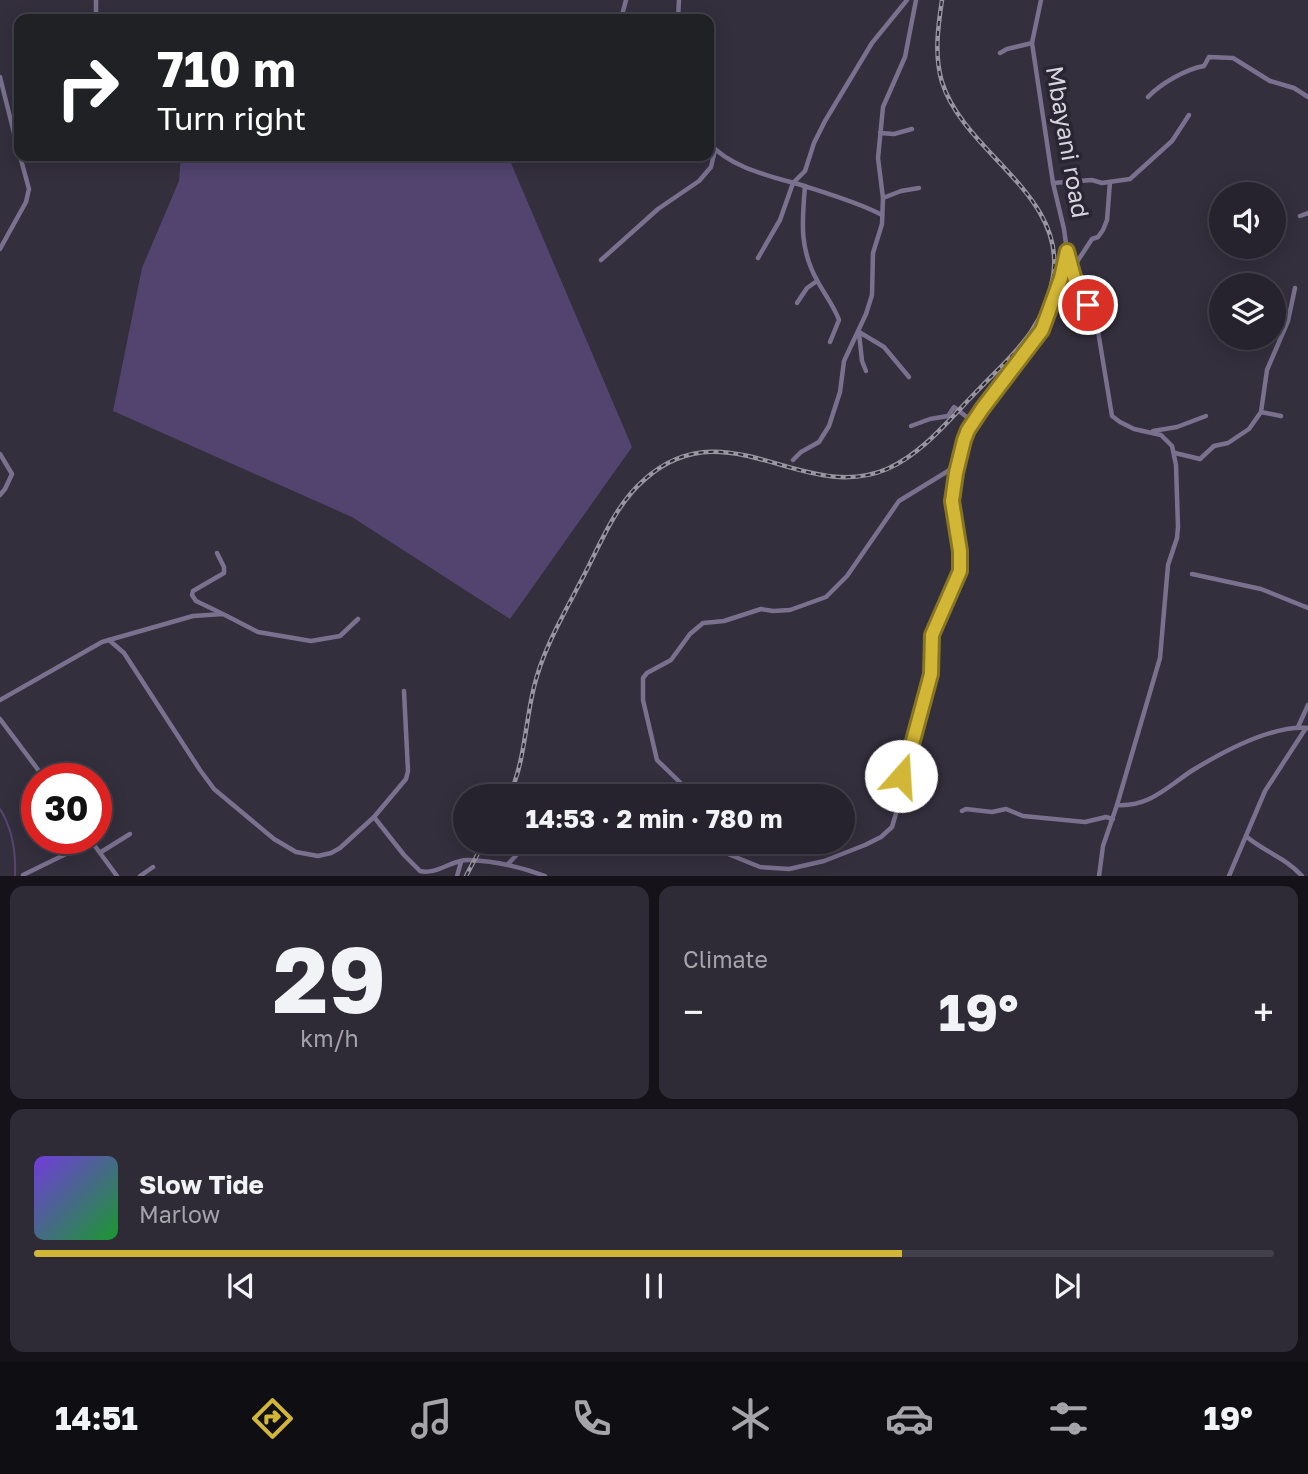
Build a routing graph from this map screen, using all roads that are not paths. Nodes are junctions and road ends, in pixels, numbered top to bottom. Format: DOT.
graph roads {
  1 [pos="907,0"];
  2 [pos="916,0"];
  3 [pos="1041,0"];
  4 [pos="1032,43"];
  5 [pos="1000,54"];
  6 [pos="0,77"];
  7 [pos="1148,97"];
  8 [pos="1308,97"];
  9 [pos="2,101"];
  10 [pos="1189,116"];
  11 [pos="912,128"];
  12 [pos="880,133"];
  13 [pos="14,137"];
  14 [pos="715,150"];
  15 [pos="714,154"];
  16 [pos="22,161"];
  17 [pos="712,161"];
  18 [pos="1110,182"];
  19 [pos="793,183"];
  20 [pos="1053,183"];
  21 [pos="805,186"];
  22 [pos="919,188"];
  23 [pos="883,198"];
  24 [pos="1308,212"];
  25 [pos="883,215"];
  26 [pos="1300,216"];
  27 [pos="0,249"];
  28 [pos="1067,251"];
  29 [pos="758,258"];
  30 [pos="601,260"];
  31 [pos="1072,269"];
  32 [pos="817,281"];
  33 [pos="1295,288"];
  34 [pos="797,303"];
  35 [pos="859,330"];
  36 [pos="830,342"];
  37 [pos="866,371"];
  38 [pos="909,377"];
  39 [pos="1261,412"];
  40 [pos="1206,416"];
  41 [pos="1280,416"];
  42 [pos="973,422"];
  43 [pos="911,426"];
  44 [pos="1151,431"];
  45 [pos="1175,453"];
  46 [pos="0,454"];
  47 [pos="960,457"];
  48 [pos="793,460"];
  49 [pos="0,495"];
  50 [pos="217,553"];
  51 [pos="1192,574"];
  52 [pos="1308,608"];
  53 [pos="223,614"];
  54 [pos="358,619"];
  55 [pos="109,640"];
  56 [pos="404,691"];
  57 [pos="0,700"];
  58 [pos="1308,705"];
  59 [pos="0,719"];
  60 [pos="1298,727"];
  61 [pos="1307,728"];
  62 [pos="33,763"];
  63 [pos="682,784"];
  64 [pos="1117,806"];
  65 [pos="962,811"];
  66 [pos="374,817"];
  67 [pos="1113,818"];
  68 [pos="130,834"];
  69 [pos="1247,837"];
  70 [pos="112,845"];
  71 [pos="855,849"];
  72 [pos="65,854"];
  73 [pos="102,854"];
  74 [pos="518,854"];
  75 [pos="730,854"];
  76 [pos="841,854"];
  77 [pos="462,862"];
  78 [pos="507,865"];
  79 [pos="153,867"];
  80 [pos="23,875"];
  81 [pos="117,876"];
  82 [pos="140,876"];
  83 [pos="457,876"];
  84 [pos="545,876"];
  85 [pos="1099,876"];
  86 [pos="1229,876"];
  87 [pos="1302,876"];
  1 -- 19 [label="street"];
  2 -- 12 [label="street"];
  3 -- 4 [label="street, Mbayani road"];
  4 -- 5 [label="street"];
  4 -- 20 [label="street, Mbayani road"];
  6 -- 9 [label="street"];
  7 -- 8 [label="street"];
  9 -- 13 [label="street"];
  10 -- 18 [label="street"];
  11 -- 12 [label="street"];
  12 -- 23 [label="street"];
  14 -- 15 [label="street"];
  14 -- 19 [label="street"];
  16 -- 27 [label="street"];
  17 -- 30 [label="street"];
  18 -- 20 [label="street"];
  18 -- 31 [label="street"];
  19 -- 21 [label="street"];
  19 -- 29 [label="street"];
  20 -- 28 [label="street, Mbayani road"];
  21 -- 25 [label="street"];
  21 -- 32 [label="street"];
  22 -- 23 [label="street"];
  23 -- 25 [label="street"];
  24 -- 26 [label="street"];
  25 -- 35 [label="street"];
  28 -- 31 [label="street"];
  28 -- 42 [label="street, Mbayani road"];
  31 -- 44 [label="street"];
  32 -- 34 [label="street"];
  32 -- 36 [label="street"];
  33 -- 39 [label="street"];
  35 -- 37 [label="street"];
  35 -- 38 [label="street"];
  35 -- 48 [label="street"];
  39 -- 41 [label="street"];
  39 -- 45 [label="street"];
  40 -- 44 [label="street"];
  42 -- 43 [label="street"];
  42 -- 47 [label="street, Mbayani road"];
  44 -- 45 [label="street"];
  45 -- 64 [label="street"];
  46 -- 49 [label="street"];
  47 -- 63 [label="street"];
  47 -- 71 [label="street, Mbayani road"];
  50 -- 53 [label="street"];
  51 -- 52 [label="street"];
  53 -- 54 [label="street"];
  53 -- 55 [label="street"];
  55 -- 57 [label="street"];
  55 -- 66 [label="street"];
  56 -- 66 [label="street"];
  58 -- 60 [label="street"];
  59 -- 62 [label="street"];
  60 -- 61 [label="street"];
  60 -- 64 [label="street"];
  61 -- 69 [label="street"];
  64 -- 67 [label="street"];
  65 -- 67 [label="street"];
  66 -- 77 [label="street"];
  67 -- 85 [label="street"];
  68 -- 70 [label="street"];
  69 -- 86 [label="street"];
  69 -- 87 [label="street"];
  72 -- 80 [label="street"];
  73 -- 81 [label="street"];
  74 -- 78 [label="street"];
  75 -- 76 [label="street, Mbayani road"];
  77 -- 78 [label="street"];
  77 -- 83 [label="street"];
  78 -- 84 [label="street"];
  79 -- 82 [label="street"];
}
